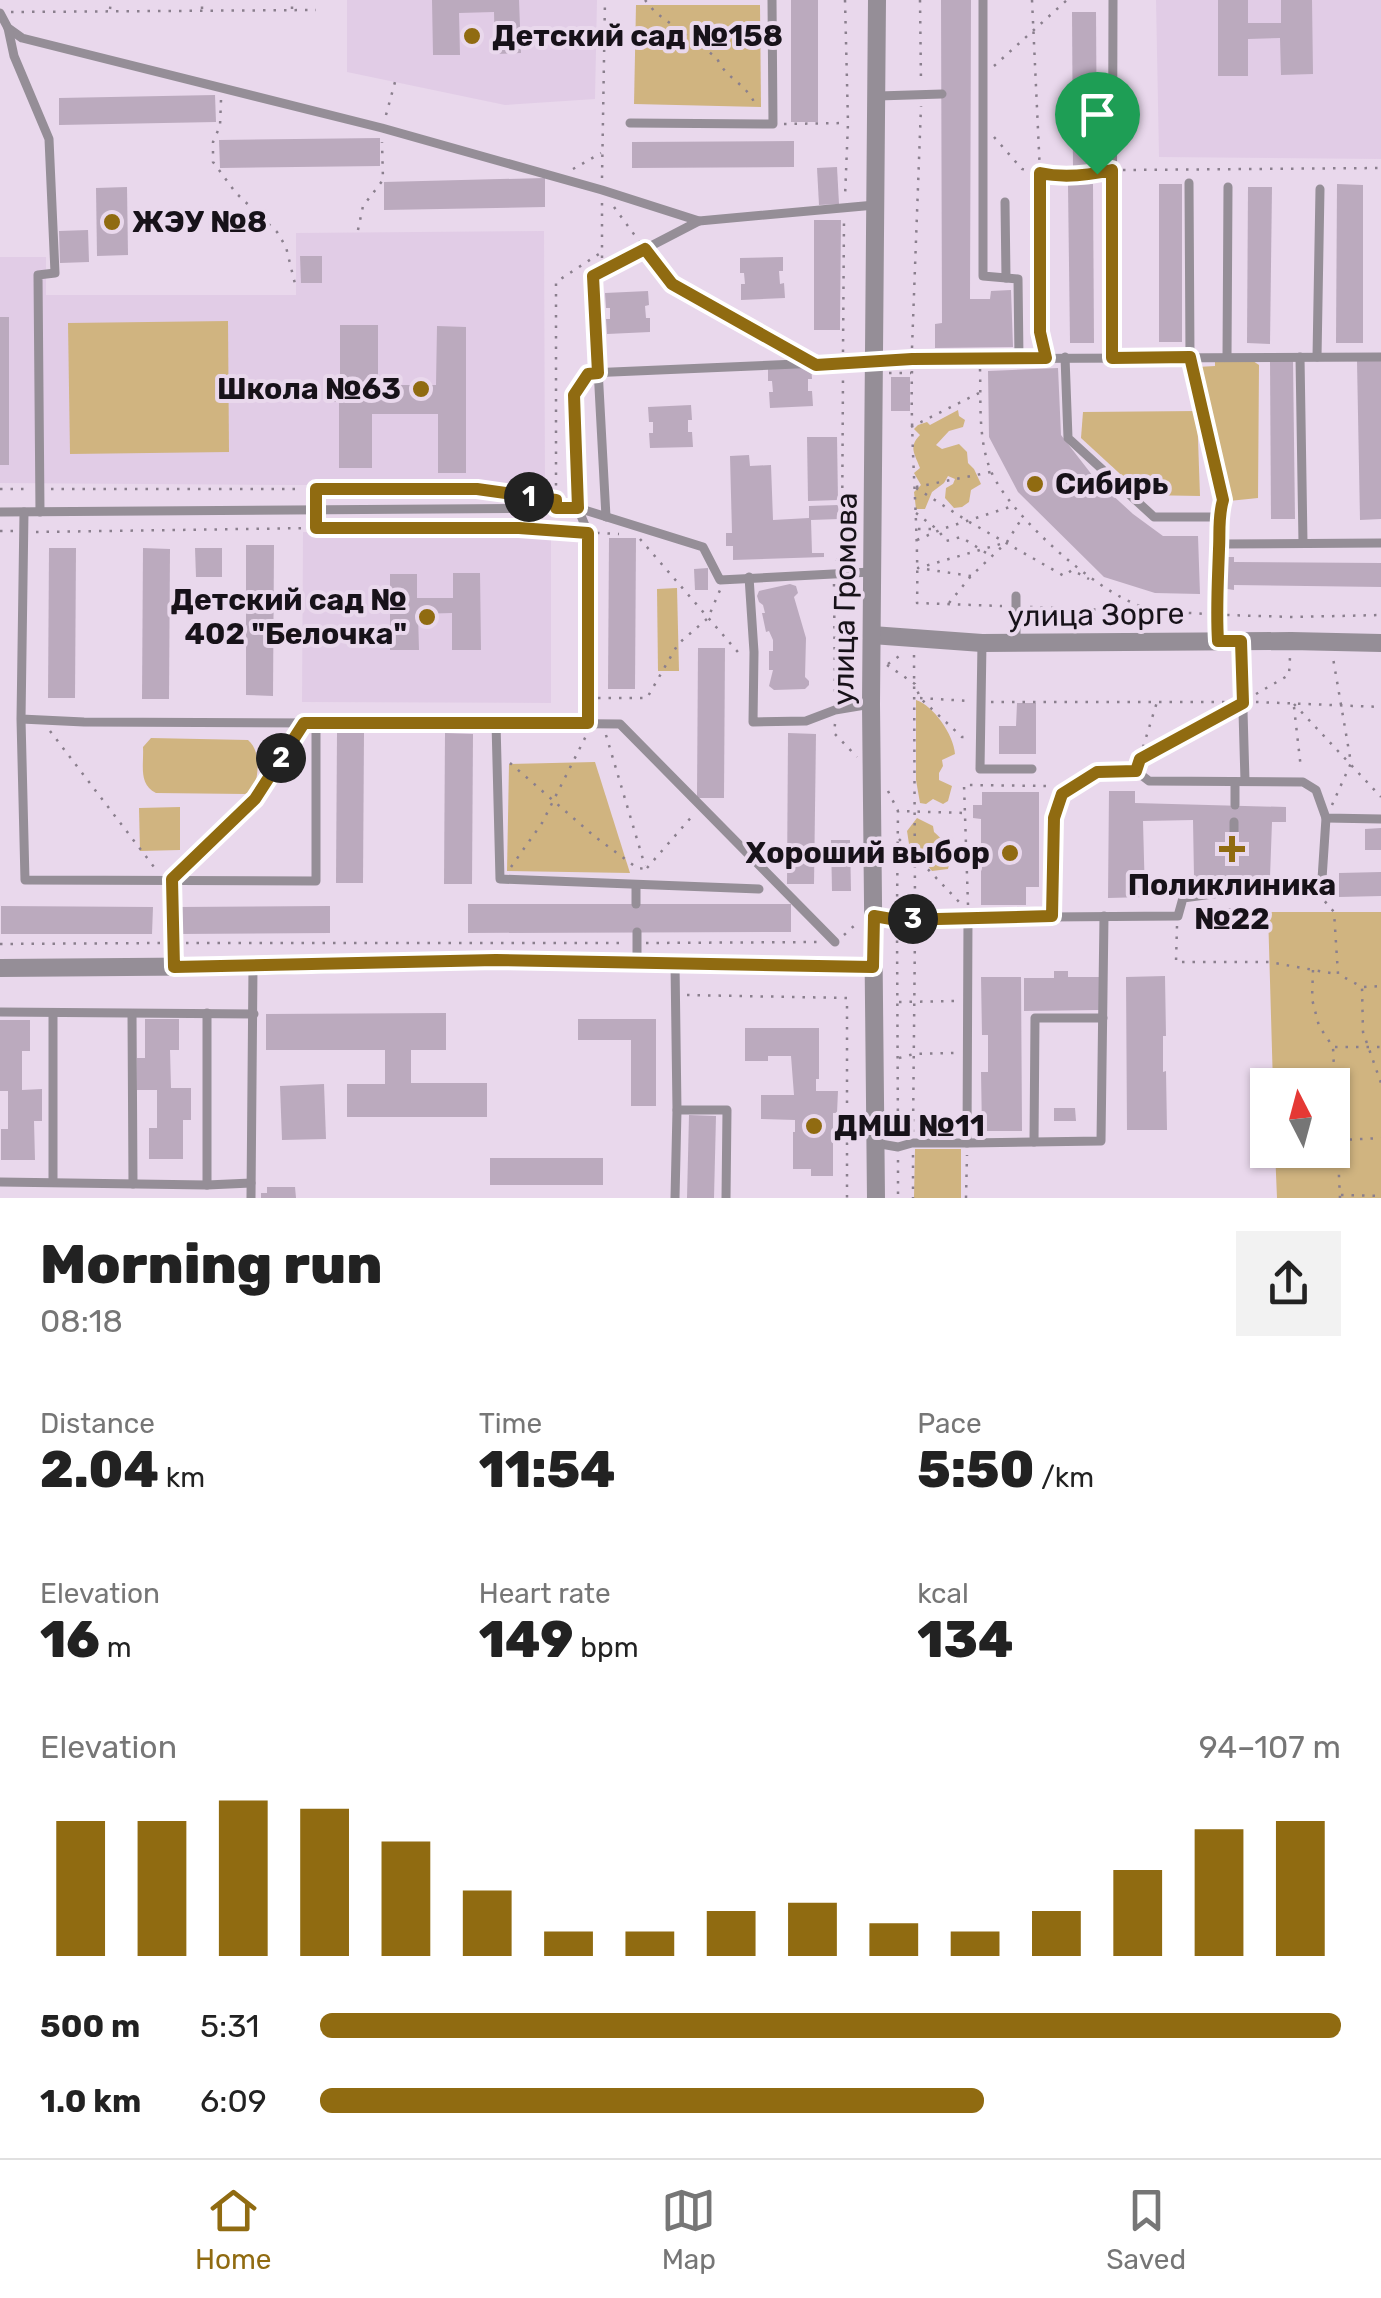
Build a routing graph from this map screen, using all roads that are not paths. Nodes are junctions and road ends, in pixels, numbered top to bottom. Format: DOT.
graph roads {
  1 [pos="772,0"];
  2 [pos="878,0"];
  3 [pos="983,0"];
  4 [pos="1113,0"];
  5 [pos="0,12"];
  6 [pos="8,28"];
  7 [pos="942,94"];
  8 [pos="878,96"];
  9 [pos="630,123"];
  10 [pos="1189,184"];
  11 [pos="1228,187"];
  12 [pos="1320,189"];
  13 [pos="1005,202"];
  14 [pos="877,205"];
  15 [pos="700,221"];
  16 [pos="1006,278"];
  17 [pos="1190,357"];
  18 [pos="1227,357"];
  19 [pos="1300,357"];
  20 [pos="1317,357"];
  21 [pos="1381,357"];
  22 [pos="1019,358"];
  23 [pos="1065,358"];
  24 [pos="1112,358"];
  25 [pos="875,362"];
  26 [pos="598,373"];
  27 [pos="316,487"];
  28 [pos="578,508"];
  29 [pos="316,510"];
  30 [pos="0,512"];
  31 [pos="24,512"];
  32 [pos="40,512"];
  33 [pos="606,517"];
  34 [pos="1218,517"];
  35 [pos="1381,543"];
  36 [pos="1220,544"];
  37 [pos="1303,544"];
  38 [pos="872,572"];
  39 [pos="749,578"];
  40 [pos="1016,601"];
  41 [pos="872,635"];
  42 [pos="1218,641"];
  43 [pos="1241,641"];
  44 [pos="982,643"];
  45 [pos="1016,643"];
  46 [pos="1381,643"];
  47 [pos="870,704"];
  48 [pos="21,720"];
  49 [pos="594,724"];
  50 [pos="1032,770"];
  51 [pos="1240,782"];
  52 [pos="1235,806"];
  53 [pos="1326,818"];
  54 [pos="1381,819"];
  55 [pos="1234,822"];
  56 [pos="1234,834"];
  57 [pos="169,879"];
  58 [pos="636,885"];
  59 [pos="758,889"];
  60 [pos="636,904"];
  61 [pos="1052,916"];
  62 [pos="1104,916"];
  63 [pos="968,918"];
  64 [pos="866,919"];
  65 [pos="636,938"];
  66 [pos="835,942"];
  67 [pos="636,963"];
  68 [pos="675,964"];
  69 [pos="253,966"];
  70 [pos="174,967"];
  71 [pos="873,967"];
  72 [pos="0,968"];
  73 [pos="0,1012"];
  74 [pos="53,1013"];
  75 [pos="207,1013"];
  76 [pos="132,1014"];
  77 [pos="254,1014"];
  78 [pos="1103,1018"];
  79 [pos="677,1110"];
  80 [pos="1034,1142"];
  81 [pos="875,1143"];
  82 [pos="967,1143"];
  83 [pos="0,1182"];
  84 [pos="53,1182"];
  85 [pos="251,1183"];
  86 [pos="134,1184"];
  87 [pos="174,1185"];
  88 [pos="206,1186"];
  89 [pos="174,1198"];
  90 [pos="251,1198"];
  91 [pos="675,1198"];
  92 [pos="726,1198"];
  93 [pos="876,1198"];
  1 -- 9 [label="lane"];
  2 -- 8 [label="street, улица Громова"];
  3 -- 16 [label="lane"];
  4 -- 24 [label="lane"];
  5 -- 6 [label="lane"];
  6 -- 15 [label="lane"];
  6 -- 32 [label="lane"];
  7 -- 8 [label="lane"];
  8 -- 14 [label="street, улица Громова"];
  10 -- 17 [label="lane"];
  11 -- 18 [label="lane"];
  12 -- 20 [label="lane"];
  13 -- 16 [label="lane"];
  14 -- 15 [label="lane"];
  14 -- 25 [label="street, улица Громова"];
  15 -- 26 [label="lane"];
  16 -- 22 [label="lane"];
  17 -- 18 [label="lane"];
  17 -- 24 [label="lane"];
  17 -- 34 [label="lane"];
  18 -- 19 [label="lane"];
  19 -- 20 [label="lane"];
  19 -- 37 [label="lane"];
  20 -- 21 [label="lane"];
  22 -- 23 [label="lane"];
  22 -- 25 [label="lane"];
  23 -- 24 [label="lane"];
  23 -- 34 [label="lane"];
  25 -- 26 [label="lane"];
  25 -- 38 [label="street, улица Громова"];
  26 -- 28 [label="lane"];
  26 -- 33 [label="lane"];
  27 -- 29 [label="lane"];
  28 -- 29 [label="lane"];
  28 -- 33 [label="lane"];
  28 -- 49 [label="lane"];
  29 -- 32 [label="lane"];
  30 -- 31 [label="lane"];
  31 -- 32 [label="lane"];
  31 -- 48 [label="lane"];
  33 -- 39 [label="lane"];
  34 -- 36 [label="lane"];
  35 -- 37 [label="lane"];
  36 -- 37 [label="lane"];
  36 -- 42 [label="lane"];
  38 -- 39 [label="lane"];
  38 -- 41 [label="street, улица Громова"];
  39 -- 47 [label="lane"];
  40 -- 45 [label="lane"];
  41 -- 44 [label="street, улица Зорге"];
  41 -- 47 [label="street, улица Громова"];
  42 -- 43 [label="street, улица Зорге"];
  42 -- 45 [label="street, улица Зорге"];
  43 -- 46 [label="street, улица Зорге"];
  43 -- 51 [label="lane"];
  44 -- 45 [label="street, улица Зорге"];
  44 -- 50 [label="lane"];
  47 -- 64 [label="street, улица Громова"];
  48 -- 57 [label="lane"];
  48 -- 57 [label="lane"];
  49 -- 58 [label="lane"];
  49 -- 66 [label="lane"];
  51 -- 52 [label="lane"];
  51 -- 53 [label="lane"];
  51 -- 61 [label="lane"];
  53 -- 54 [label="lane"];
  53 -- 62 [label="lane"];
  55 -- 56 [label="lane"];
  57 -- 70 [label="lane"];
  58 -- 59 [label="lane"];
  58 -- 60 [label="lane"];
  61 -- 62 [label="lane"];
  61 -- 63 [label="lane"];
  62 -- 78 [label="lane"];
  63 -- 64 [label="lane"];
  63 -- 82 [label="lane"];
  64 -- 71 [label="street, улица Громова"];
  65 -- 67 [label="lane"];
  67 -- 68 [label="street"];
  67 -- 69 [label="street"];
  68 -- 71 [label="street"];
  68 -- 79 [label="lane"];
  69 -- 70 [label="street"];
  69 -- 77 [label="lane"];
  70 -- 72 [label="street"];
  71 -- 81 [label="street, улица Громова"];
  73 -- 74 [label="lane"];
  74 -- 76 [label="lane"];
  74 -- 84 [label="lane"];
  75 -- 76 [label="lane"];
  75 -- 77 [label="lane"];
  75 -- 88 [label="lane"];
  76 -- 86 [label="lane"];
  77 -- 85 [label="lane"];
  78 -- 80 [label="lane"];
  78 -- 80 [label="lane"];
  79 -- 91 [label="lane"];
  79 -- 92 [label="lane"];
  80 -- 82 [label="lane"];
  81 -- 82 [label="lane"];
  81 -- 93 [label="street, улица Громова"];
  83 -- 84 [label="lane"];
  84 -- 86 [label="lane"];
  85 -- 88 [label="lane"];
  85 -- 90 [label="lane"];
  86 -- 87 [label="lane"];
  87 -- 88 [label="lane"];
  87 -- 89 [label="lane"];
}
